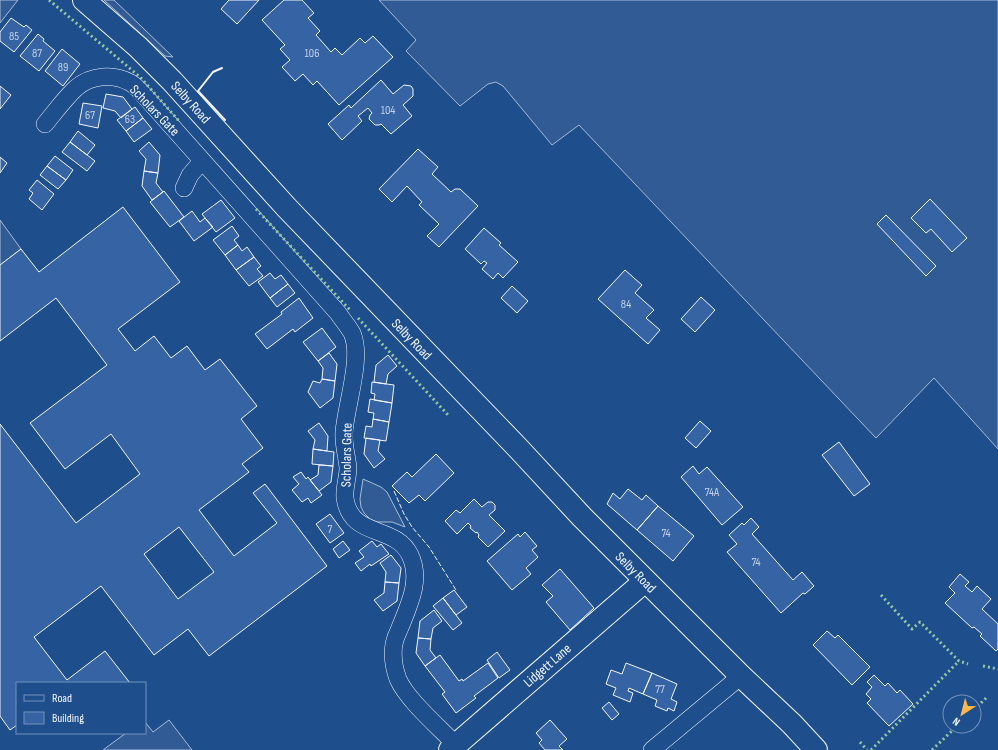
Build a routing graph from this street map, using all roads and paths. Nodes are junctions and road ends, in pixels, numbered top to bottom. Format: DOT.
graph roads {
  1 [pos="84,0"];
  2 [pos="45,124"];
  3 [pos="202,161"];
  4 [pos="184,188"];
  5 [pos="645,581"];
  6 [pos="741,676"];
  7 [pos="453,747"];
  8 [pos="652,750"];
  9 [pos="816,750"];
  1 -- 5 [label="main road, Selby Road"];
  2 -- 3 [label="street, Scholars Gate"];
  3 -- 4 [label="street"];
  3 -- 7 [label="street, Scholars Gate"];
  5 -- 6 [label="main road, Selby Road"];
  5 -- 7 [label="main road, Lidgett Lane"];
  6 -- 8 [label="street"];
  6 -- 9 [label="main road, Selby Road"];
}
